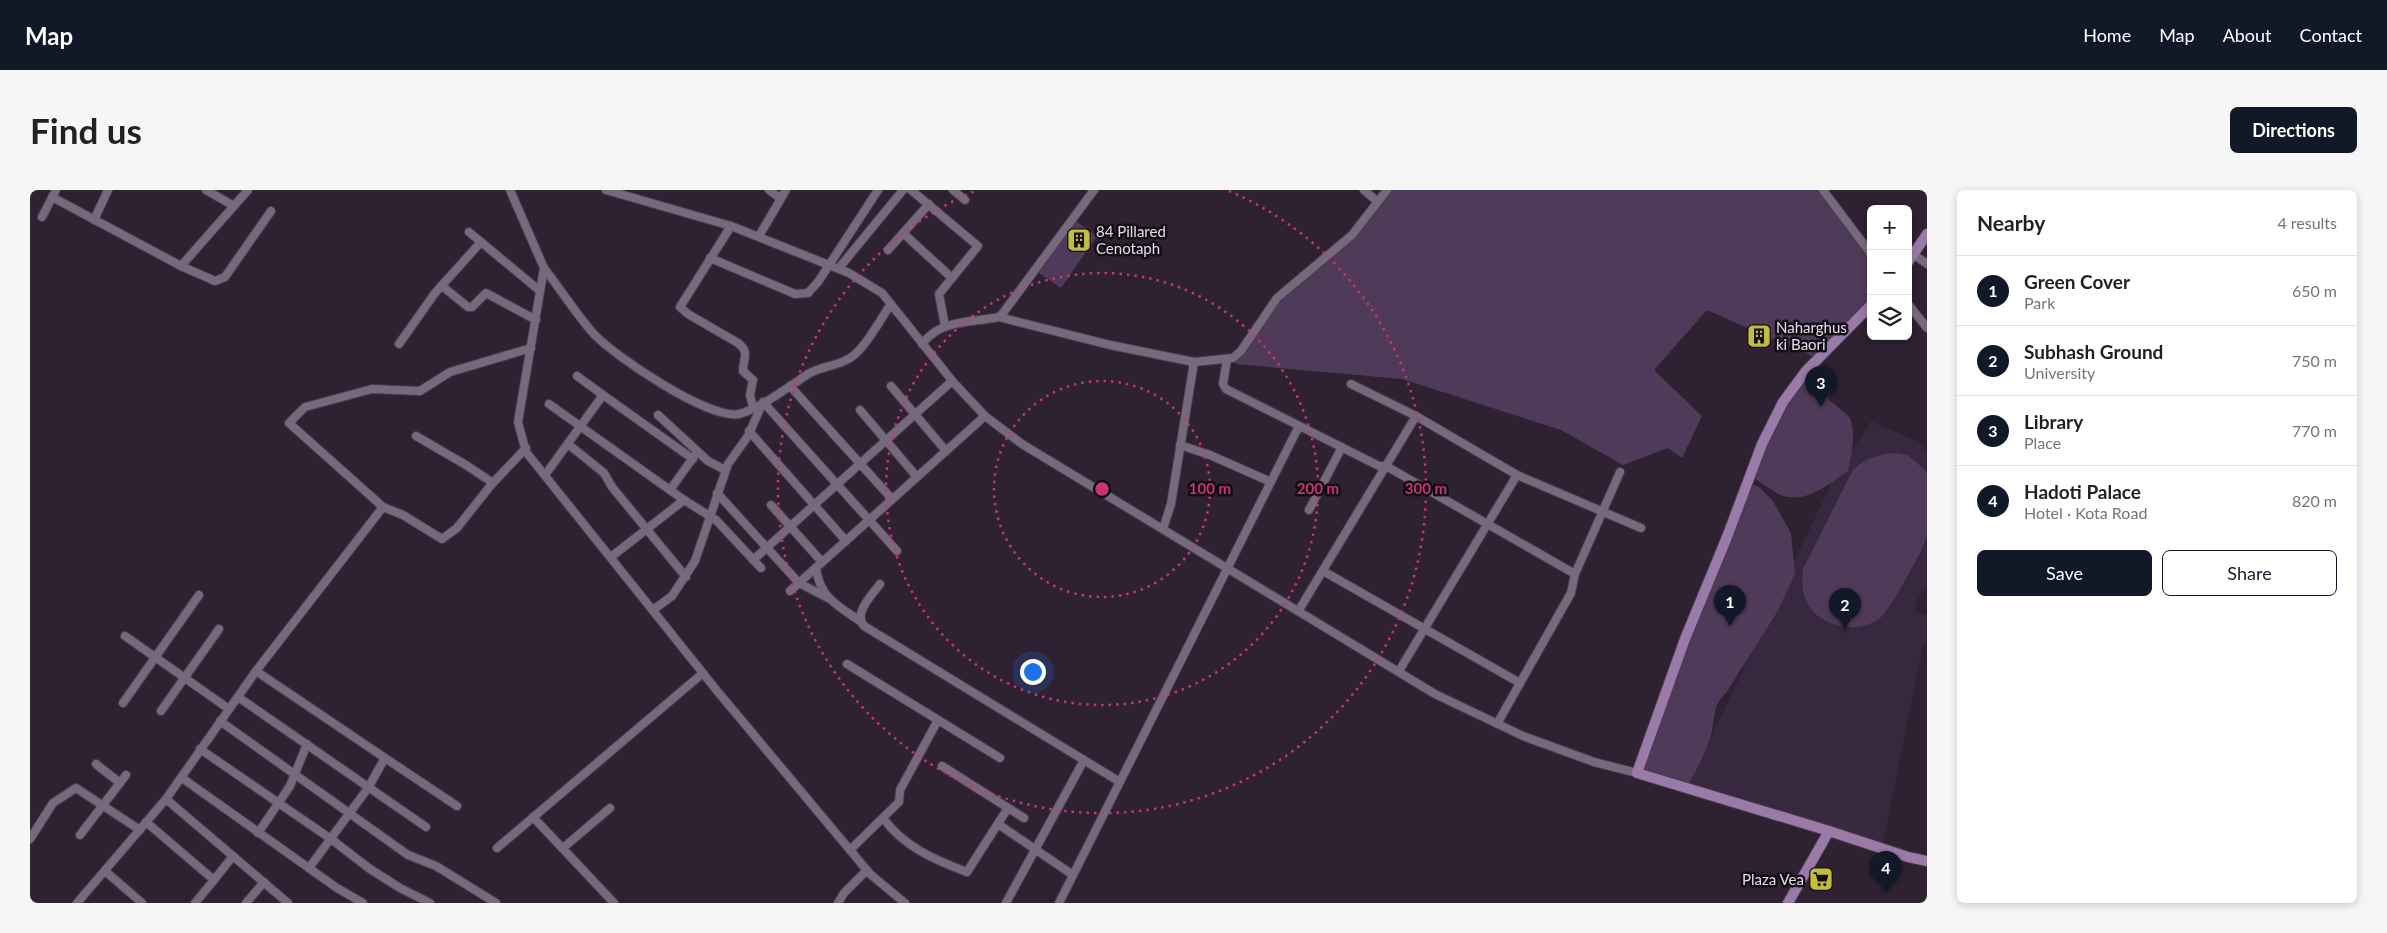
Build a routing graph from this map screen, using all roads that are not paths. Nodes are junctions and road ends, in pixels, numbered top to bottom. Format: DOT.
graph roads {
  1 [pos="108,190"];
  2 [pos="206,190"];
  3 [pos="248,190"];
  4 [pos="510,190"];
  5 [pos="606,190"];
  6 [pos="768,190"];
  7 [pos="786,190"];
  8 [pos="903,190"];
  9 [pos="911,190"];
  10 [pos="953,190"];
  11 [pos="1094,190"];
  12 [pos="1364,190"];
  13 [pos="1387,190"];
  14 [pos="1823,190"];
  15 [pos="875,191"];
  16 [pos="620,192"];
  17 [pos="54,194"];
  18 [pos="780,198"];
  19 [pos="965,200"];
  20 [pos="1378,202"];
  21 [pos="929,204"];
  22 [pos="234,206"];
  23 [pos="271,210"];
  24 [pos="42,217"];
  25 [pos="94,220"];
  26 [pos="731,226"];
  27 [pos="469,232"];
  28 [pos="903,233"];
  29 [pos="1927,234"];
  30 [pos="759,236"];
  31 [pos="481,242"];
  32 [pos="888,250"];
  33 [pos="1868,250"];
  34 [pos="1912,256"];
  35 [pos="710,258"];
  36 [pos="1912,258"];
  37 [pos="830,263"];
  38 [pos="1927,264"];
  39 [pos="181,266"];
  40 [pos="544,268"];
  41 [pos="839,268"];
  42 [pos="952,278"];
  43 [pos="442,286"];
  44 [pos="540,291"];
  45 [pos="891,304"];
  46 [pos="1912,309"];
  47 [pos="1867,310"];
  48 [pos="998,317"];
  49 [pos="536,320"];
  50 [pos="945,326"];
  51 [pos="1927,328"];
  52 [pos="399,344"];
  53 [pos="922,344"];
  54 [pos="531,348"];
  55 [pos="1227,359"];
  56 [pos="1194,362"];
  57 [pos="577,376"];
  58 [pos="952,381"];
  59 [pos="1351,384"];
  60 [pos="790,386"];
  61 [pos="891,386"];
  62 [pos="603,395"];
  63 [pos="763,402"];
  64 [pos="549,404"];
  65 [pos="753,407"];
  66 [pos="860,410"];
  67 [pos="916,414"];
  68 [pos="658,415"];
  69 [pos="985,416"];
  70 [pos="1416,416"];
  71 [pos="1299,426"];
  72 [pos="580,427"];
  73 [pos="749,431"];
  74 [pos="416,436"];
  75 [pos="886,440"];
  76 [pos="568,444"];
  77 [pos="1180,445"];
  78 [pos="1342,447"];
  79 [pos="526,448"];
  80 [pos="698,451"];
  81 [pos="946,451"];
  82 [pos="693,459"];
  83 [pos="860,464"];
  84 [pos="1386,466"];
  85 [pos="725,470"];
  86 [pos="1620,472"];
  87 [pos="545,475"];
  88 [pos="1517,475"];
  89 [pos="917,477"];
  90 [pos="1270,482"];
  91 [pos="493,483"];
  92 [pos="837,485"];
  93 [pos="670,490"];
  94 [pos="717,493"];
  95 [pos="684,500"];
  96 [pos="892,500"];
  97 [pos="771,505"];
  98 [pos="383,507"];
  99 [pos="813,507"];
  100 [pos="1309,510"];
  101 [pos="1604,511"];
  102 [pos="710,516"];
  103 [pos="869,520"];
  104 [pos="1488,525"];
  105 [pos="791,527"];
  106 [pos="647,528"];
  107 [pos="1641,528"];
  108 [pos="1163,529"];
  109 [pos="846,541"];
  110 [pos="767,548"];
  111 [pos="897,551"];
  112 [pos="610,557"];
  113 [pos="753,560"];
  114 [pos="819,565"];
  115 [pos="1227,567"];
  116 [pos="761,568"];
  117 [pos="1323,571"];
  118 [pos="1575,574"];
  119 [pos="686,577"];
  120 [pos="799,583"];
  121 [pos="880,584"];
  122 [pos="790,591"];
  123 [pos="198,595"];
  124 [pos="830,599"];
  125 [pos="653,610"];
  126 [pos="1299,610"];
  127 [pos="860,621"];
  128 [pos="1424,628"];
  129 [pos="219,629"];
  130 [pos="125,636"];
  131 [pos="155,657"];
  132 [pos="847,664"];
  133 [pos="256,671"];
  134 [pos="1399,671"];
  135 [pos="703,673"];
  136 [pos="184,678"];
  137 [pos="1520,683"];
  138 [pos="238,697"];
  139 [pos="123,703"];
  140 [pos="229,709"];
  141 [pos="161,711"];
  142 [pos="938,720"];
  143 [pos="220,722"];
  144 [pos="1497,724"];
  145 [pos="307,744"];
  146 [pos="200,749"];
  147 [pos="385,758"];
  148 [pos="1000,758"];
  149 [pos="1084,760"];
  150 [pos="96,764"];
  151 [pos="942,766"];
  152 [pos="1637,773"];
  153 [pos="126,774"];
  154 [pos="295,775"];
  155 [pos="182,778"];
  156 [pos="1120,782"];
  157 [pos="120,783"];
  158 [pos="368,788"];
  159 [pos="166,799"];
  160 [pos="278,802"];
  161 [pos="103,804"];
  162 [pos="457,806"];
  163 [pos="610,808"];
  164 [pos="1008,808"];
  165 [pos="349,814"];
  166 [pos="533,817"];
  167 [pos="883,818"];
  168 [pos="1024,818"];
  169 [pos="146,822"];
  170 [pos="998,824"];
  171 [pos="426,827"];
  172 [pos="140,830"];
  173 [pos="1828,831"];
  174 [pos="258,833"];
  175 [pos="80,835"];
  176 [pos="30,839"];
  177 [pos="331,839"];
  178 [pos="497,848"];
  179 [pos="562,848"];
  180 [pos="850,850"];
  181 [pos="1035,850"];
  182 [pos="233,856"];
  183 [pos="1927,860"];
  184 [pos="309,868"];
  185 [pos="867,870"];
  186 [pos="105,871"];
  187 [pos="1073,875"];
  188 [pos="214,880"];
  189 [pos="264,882"];
  190 [pos="78,902"];
  191 [pos="142,903"];
  192 [pos="195,903"];
  193 [pos="246,903"];
  194 [pos="288,903"];
  195 [pos="363,903"];
  196 [pos="430,903"];
  197 [pos="496,903"];
  198 [pos="614,903"];
  199 [pos="838,903"];
  200 [pos="905,903"];
  201 [pos="1006,903"];
  202 [pos="1059,903"];
  203 [pos="1788,903"];
  1 -- 25 [label="street"];
  2 -- 22 [label="street"];
  3 -- 22 [label="street"];
  4 -- 40 [label="street"];
  5 -- 16 [label="street"];
  6 -- 18 [label="street"];
  7 -- 18 [label="street"];
  8 -- 41 [label="street"];
  9 -- 21 [label="street"];
  10 -- 19 [label="street"];
  11 -- 48 [label="street"];
  12 -- 20 [label="street"];
  13 -- 20 [label="street"];
  14 -- 33 [label="street"];
  15 -- 37 [label="street"];
  16 -- 26 [label="street"];
  17 -- 24 [label="street"];
  17 -- 25 [label="street"];
  18 -- 30 [label="street"];
  20 -- 55 [label="street"];
  21 -- 28 [label="street"];
  21 -- 42 [label="street"];
  22 -- 39 [label="street"];
  23 -- 39 [label="street"];
  25 -- 39 [label="street"];
  26 -- 30 [label="street"];
  26 -- 35 [label="street"];
  27 -- 31 [label="street"];
  28 -- 32 [label="street"];
  28 -- 42 [label="street"];
  29 -- 34 [label="main road"];
  30 -- 37 [label="street"];
  31 -- 43 [label="street"];
  31 -- 44 [label="street"];
  35 -- 37 [label="street"];
  35 -- 65 [label="street"];
  36 -- 38 [label="street"];
  37 -- 41 [label="street"];
  40 -- 44 [label="street"];
  40 -- 65 [label="street"];
  41 -- 45 [label="street"];
  42 -- 50 [label="street"];
  43 -- 49 [label="street"];
  43 -- 52 [label="street"];
  44 -- 49 [label="street"];
  45 -- 53 [label="street"];
  45 -- 60 [label="street"];
  46 -- 51 [label="street"];
  47 -- 152 [label="main road"];
  48 -- 50 [label="street"];
  48 -- 56 [label="street"];
  49 -- 54 [label="street"];
  50 -- 53 [label="street"];
  53 -- 58 [label="street"];
  54 -- 79 [label="street"];
  54 -- 98 [label="street"];
  55 -- 56 [label="street"];
  55 -- 71 [label="street"];
  56 -- 77 [label="street"];
  57 -- 62 [label="street"];
  58 -- 67 [label="street"];
  58 -- 69 [label="street"];
  59 -- 70 [label="street"];
  60 -- 63 [label="street"];
  60 -- 83 [label="street"];
  61 -- 67 [label="street"];
  62 -- 72 [label="street"];
  62 -- 82 [label="street"];
  63 -- 65 [label="street"];
  63 -- 73 [label="street"];
  63 -- 92 [label="street"];
  64 -- 72 [label="street"];
  66 -- 75 [label="street"];
  67 -- 75 [label="street"];
  67 -- 81 [label="street"];
  68 -- 80 [label="street"];
  69 -- 81 [label="street"];
  69 -- 108 [label="street"];
  70 -- 84 [label="street"];
  70 -- 88 [label="street"];
  71 -- 78 [label="street"];
  71 -- 90 [label="street"];
  72 -- 76 [label="street"];
  72 -- 93 [label="street"];
  73 -- 85 [label="street"];
  73 -- 99 [label="street"];
  74 -- 91 [label="street"];
  75 -- 83 [label="street"];
  75 -- 89 [label="street"];
  76 -- 87 [label="street"];
  76 -- 106 [label="street"];
  77 -- 90 [label="street"];
  77 -- 108 [label="street"];
  78 -- 84 [label="street"];
  78 -- 100 [label="street"];
  79 -- 87 [label="street"];
  79 -- 91 [label="street"];
  80 -- 82 [label="street"];
  80 -- 85 [label="street"];
  81 -- 89 [label="street"];
  82 -- 93 [label="street"];
  83 -- 92 [label="street"];
  83 -- 96 [label="street"];
  84 -- 104 [label="street"];
  84 -- 117 [label="street"];
  85 -- 94 [label="street"];
  86 -- 101 [label="street"];
  87 -- 112 [label="street"];
  88 -- 101 [label="street"];
  88 -- 104 [label="street"];
  89 -- 96 [label="street"];
  90 -- 115 [label="street"];
  91 -- 98 [label="street"];
  92 -- 99 [label="street"];
  92 -- 103 [label="street"];
  93 -- 95 [label="street"];
  94 -- 102 [label="street"];
  94 -- 110 [label="street"];
  95 -- 102 [label="street"];
  95 -- 106 [label="street"];
  96 -- 103 [label="street"];
  97 -- 105 [label="street"];
  98 -- 133 [label="street"];
  99 -- 105 [label="street"];
  99 -- 109 [label="street"];
  101 -- 107 [label="street"];
  101 -- 118 [label="street"];
  102 -- 113 [label="street"];
  102 -- 119 [label="street"];
  103 -- 109 [label="street"];
  103 -- 111 [label="street"];
  104 -- 118 [label="street"];
  104 -- 128 [label="street"];
  105 -- 110 [label="street"];
  105 -- 114 [label="street"];
  106 -- 112 [label="street"];
  106 -- 119 [label="street"];
  108 -- 115 [label="street"];
  109 -- 114 [label="street"];
  110 -- 113 [label="street"];
  110 -- 120 [label="street"];
  112 -- 125 [label="street"];
  113 -- 116 [label="street"];
  114 -- 120 [label="street"];
  114 -- 124 [label="street"];
  115 -- 126 [label="street"];
  115 -- 156 [label="street"];
  117 -- 126 [label="street"];
  117 -- 128 [label="street"];
  118 -- 137 [label="street"];
  119 -- 125 [label="street"];
  120 -- 122 [label="street"];
  120 -- 124 [label="street"];
  121 -- 127 [label="street"];
  123 -- 131 [label="street"];
  124 -- 127 [label="street"];
  125 -- 135 [label="street"];
  126 -- 134 [label="street"];
  127 -- 149 [label="street"];
  128 -- 134 [label="street"];
  128 -- 137 [label="street"];
  129 -- 136 [label="street"];
  130 -- 131 [label="street"];
  131 -- 136 [label="street"];
  131 -- 139 [label="street"];
  132 -- 142 [label="street"];
  133 -- 138 [label="street"];
  133 -- 147 [label="street"];
  134 -- 144 [label="street"];
  135 -- 166 [label="street"];
  135 -- 180 [label="street"];
  136 -- 140 [label="street"];
  136 -- 141 [label="street"];
  137 -- 144 [label="street"];
  138 -- 140 [label="street"];
  138 -- 145 [label="street"];
  140 -- 143 [label="street"];
  142 -- 148 [label="street"];
  142 -- 167 [label="street"];
  143 -- 146 [label="street"];
  143 -- 154 [label="street"];
  144 -- 152 [label="street"];
  145 -- 154 [label="street"];
  145 -- 158 [label="street"];
  146 -- 155 [label="street"];
  146 -- 160 [label="street"];
  147 -- 158 [label="street"];
  147 -- 162 [label="street"];
  149 -- 156 [label="street"];
  149 -- 181 [label="street"];
  150 -- 157 [label="street"];
  151 -- 164 [label="street"];
  152 -- 173 [label="main road"];
  153 -- 157 [label="street"];
  154 -- 160 [label="street"];
  154 -- 165 [label="street"];
  155 -- 159 [label="street"];
  155 -- 174 [label="street"];
  156 -- 187 [label="street"];
  157 -- 161 [label="street"];
  158 -- 165 [label="street"];
  158 -- 171 [label="street"];
  159 -- 169 [label="street"];
  159 -- 182 [label="street"];
  160 -- 174 [label="street"];
  160 -- 177 [label="street"];
  161 -- 172 [label="street"];
  161 -- 175 [label="street"];
  161 -- 176 [label="street"];
  163 -- 179 [label="street"];
  164 -- 168 [label="street"];
  164 -- 170 [label="street"];
  165 -- 177 [label="street"];
  165 -- 197 [label="street"];
  166 -- 178 [label="street"];
  166 -- 179 [label="street"];
  167 -- 170 [label="street"];
  167 -- 180 [label="street"];
  169 -- 172 [label="street"];
  169 -- 188 [label="street"];
  170 -- 181 [label="street"];
  172 -- 186 [label="street"];
  173 -- 183 [label="main road"];
  173 -- 203 [label="main road"];
  174 -- 184 [label="street"];
  177 -- 184 [label="street"];
  177 -- 196 [label="street"];
  179 -- 198 [label="street"];
  180 -- 185 [label="street"];
  181 -- 187 [label="street"];
  181 -- 201 [label="street"];
  182 -- 188 [label="street"];
  182 -- 189 [label="street"];
  184 -- 195 [label="street"];
  185 -- 199 [label="street"];
  185 -- 200 [label="street"];
  186 -- 190 [label="street"];
  186 -- 191 [label="street"];
  187 -- 202 [label="street"];
  188 -- 192 [label="street"];
  189 -- 193 [label="street"];
  189 -- 194 [label="street"];
}
